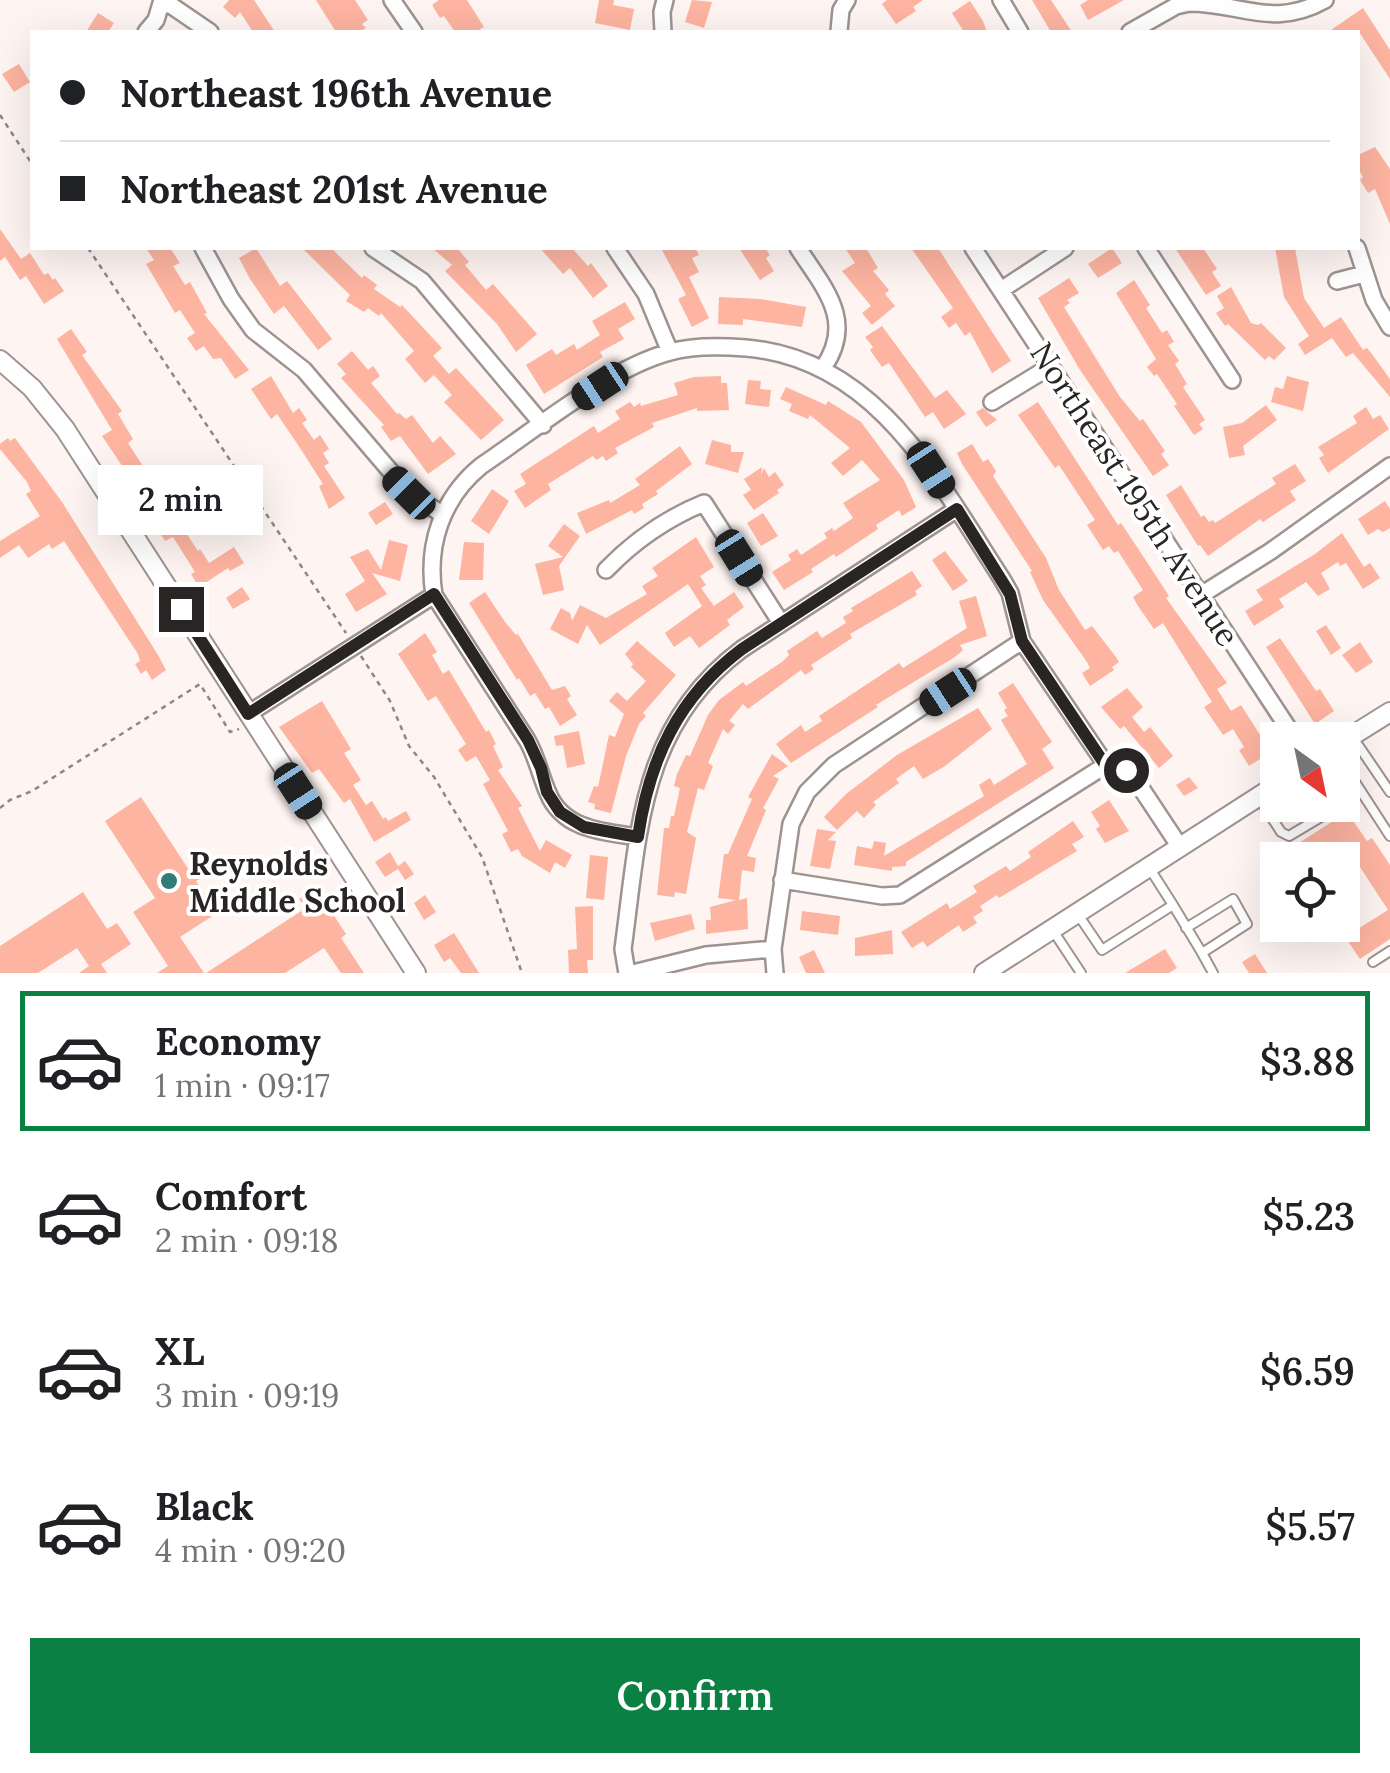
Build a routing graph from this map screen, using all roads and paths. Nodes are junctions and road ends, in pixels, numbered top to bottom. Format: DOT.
graph roads {
  1 [pos="392,0"];
  2 [pos="665,0"];
  3 [pos="846,0"];
  4 [pos="1001,0"];
  5 [pos="1325,0"];
  6 [pos="1189,1"];
  7 [pos="162,2"];
  8 [pos="147,30"];
  9 [pos="207,30"];
  10 [pos="413,30"];
  11 [pos="663,30"];
  12 [pos="839,30"];
  13 [pos="1019,30"];
  14 [pos="1133,30"];
  15 [pos="0,115"];
  16 [pos="30,161"];
  17 [pos="89,250"];
  18 [pos="203,250"];
  19 [pos="376,250"];
  20 [pos="616,250"];
  21 [pos="799,250"];
  22 [pos="974,250"];
  23 [pos="1063,250"];
  24 [pos="1147,250"];
  25 [pos="1358,250"];
  26 [pos="1364,274"];
  27 [pos="1337,281"];
  28 [pos="1001,290"];
  29 [pos="1390,327"];
  30 [pos="670,352"];
  31 [pos="0,360"];
  32 [pos="1050,366"];
  33 [pos="823,368"];
  34 [pos="1232,380"];
  35 [pos="992,402"];
  36 [pos="544,425"];
  37 [pos="1390,466"];
  38 [pos="957,509"];
  39 [pos="442,514"];
  40 [pos="606,570"];
  41 [pos="434,594"];
  42 [pos="1201,595"];
  43 [pos="780,623"];
  44 [pos="347,635"];
  45 [pos="1022,641"];
  46 [pos="362,657"];
  47 [pos="1390,712"];
  48 [pos="251,718"];
  49 [pos="1284,722"];
  50 [pos="1360,731"];
  51 [pos="1360,755"];
  52 [pos="1106,766"];
  53 [pos="1360,789"];
  54 [pos="1362,792"];
  55 [pos="1390,792"];
  56 [pos="1258,797"];
  57 [pos="1260,800"];
  58 [pos="0,808"];
  59 [pos="1274,822"];
  60 [pos="1312,822"];
  61 [pos="1390,836"];
  62 [pos="638,837"];
  63 [pos="1180,847"];
  64 [pos="1148,867"];
  65 [pos="782,880"];
  66 [pos="1172,905"];
  67 [pos="1077,913"];
  68 [pos="1186,928"];
  69 [pos="1052,929"];
  70 [pos="773,949"];
  71 [pos="1390,951"];
  72 [pos="1202,953"];
  73 [pos="1374,962"];
  74 [pos="416,973"];
  75 [pos="522,973"];
  76 [pos="630,973"];
  77 [pos="775,973"];
  78 [pos="984,973"];
  79 [pos="1081,973"];
  80 [pos="1213,973"];
  1 -- 10 [label="street"];
  2 -- 11 [label="street"];
  3 -- 12 [label="street"];
  4 -- 13 [label="street"];
  5 -- 6 [label="street"];
  6 -- 14 [label="street"];
  7 -- 8 [label="street"];
  7 -- 9 [label="street"];
  15 -- 16 [label="path"];
  17 -- 44 [label="path"];
  18 -- 39 [label="street"];
  19 -- 36 [label="street"];
  20 -- 30 [label="street"];
  21 -- 33 [label="street"];
  22 -- 28 [label="street, Northeast 195th Avenue"];
  23 -- 28 [label="street"];
  24 -- 34 [label="street"];
  25 -- 26 [label="street"];
  26 -- 27 [label="street"];
  26 -- 29 [label="street"];
  28 -- 32 [label="street, Northeast 195th Avenue"];
  30 -- 33 [label="street"];
  30 -- 36 [label="street"];
  31 -- 48 [label="street"];
  32 -- 35 [label="street"];
  32 -- 42 [label="street, Northeast 195th Avenue"];
  33 -- 38 [label="street"];
  36 -- 39 [label="street"];
  37 -- 42 [label="street"];
  38 -- 43 [label="street"];
  38 -- 45 [label="street"];
  39 -- 41 [label="street"];
  40 -- 43 [label="street"];
  41 -- 48 [label="street"];
  41 -- 62 [label="street"];
  42 -- 49 [label="street, Northeast 195th Avenue"];
  43 -- 62 [label="street"];
  45 -- 52 [label="street"];
  45 -- 65 [label="street"];
  46 -- 75 [label="path"];
  47 -- 50 [label="street"];
  48 -- 58 [label="path"];
  48 -- 74 [label="street"];
  51 -- 55 [label="lane"];
  52 -- 63 [label="street"];
  52 -- 65 [label="street"];
  53 -- 54 [label="lane"];
  54 -- 61 [label="lane"];
  56 -- 57 [label="lane"];
  56 -- 63 [label="street"];
  59 -- 60 [label="lane"];
  62 -- 76 [label="street"];
  63 -- 64 [label="street"];
  64 -- 66 [label="lane"];
  64 -- 67 [label="street"];
  65 -- 70 [label="street"];
  66 -- 67 [label="lane"];
  66 -- 68 [label="lane"];
  67 -- 69 [label="street"];
  68 -- 72 [label="lane"];
  68 -- 72 [label="lane"];
  69 -- 78 [label="street"];
  69 -- 79 [label="lane"];
  70 -- 76 [label="street"];
  70 -- 77 [label="street"];
  71 -- 73 [label="lane"];
  72 -- 80 [label="lane"];
}
